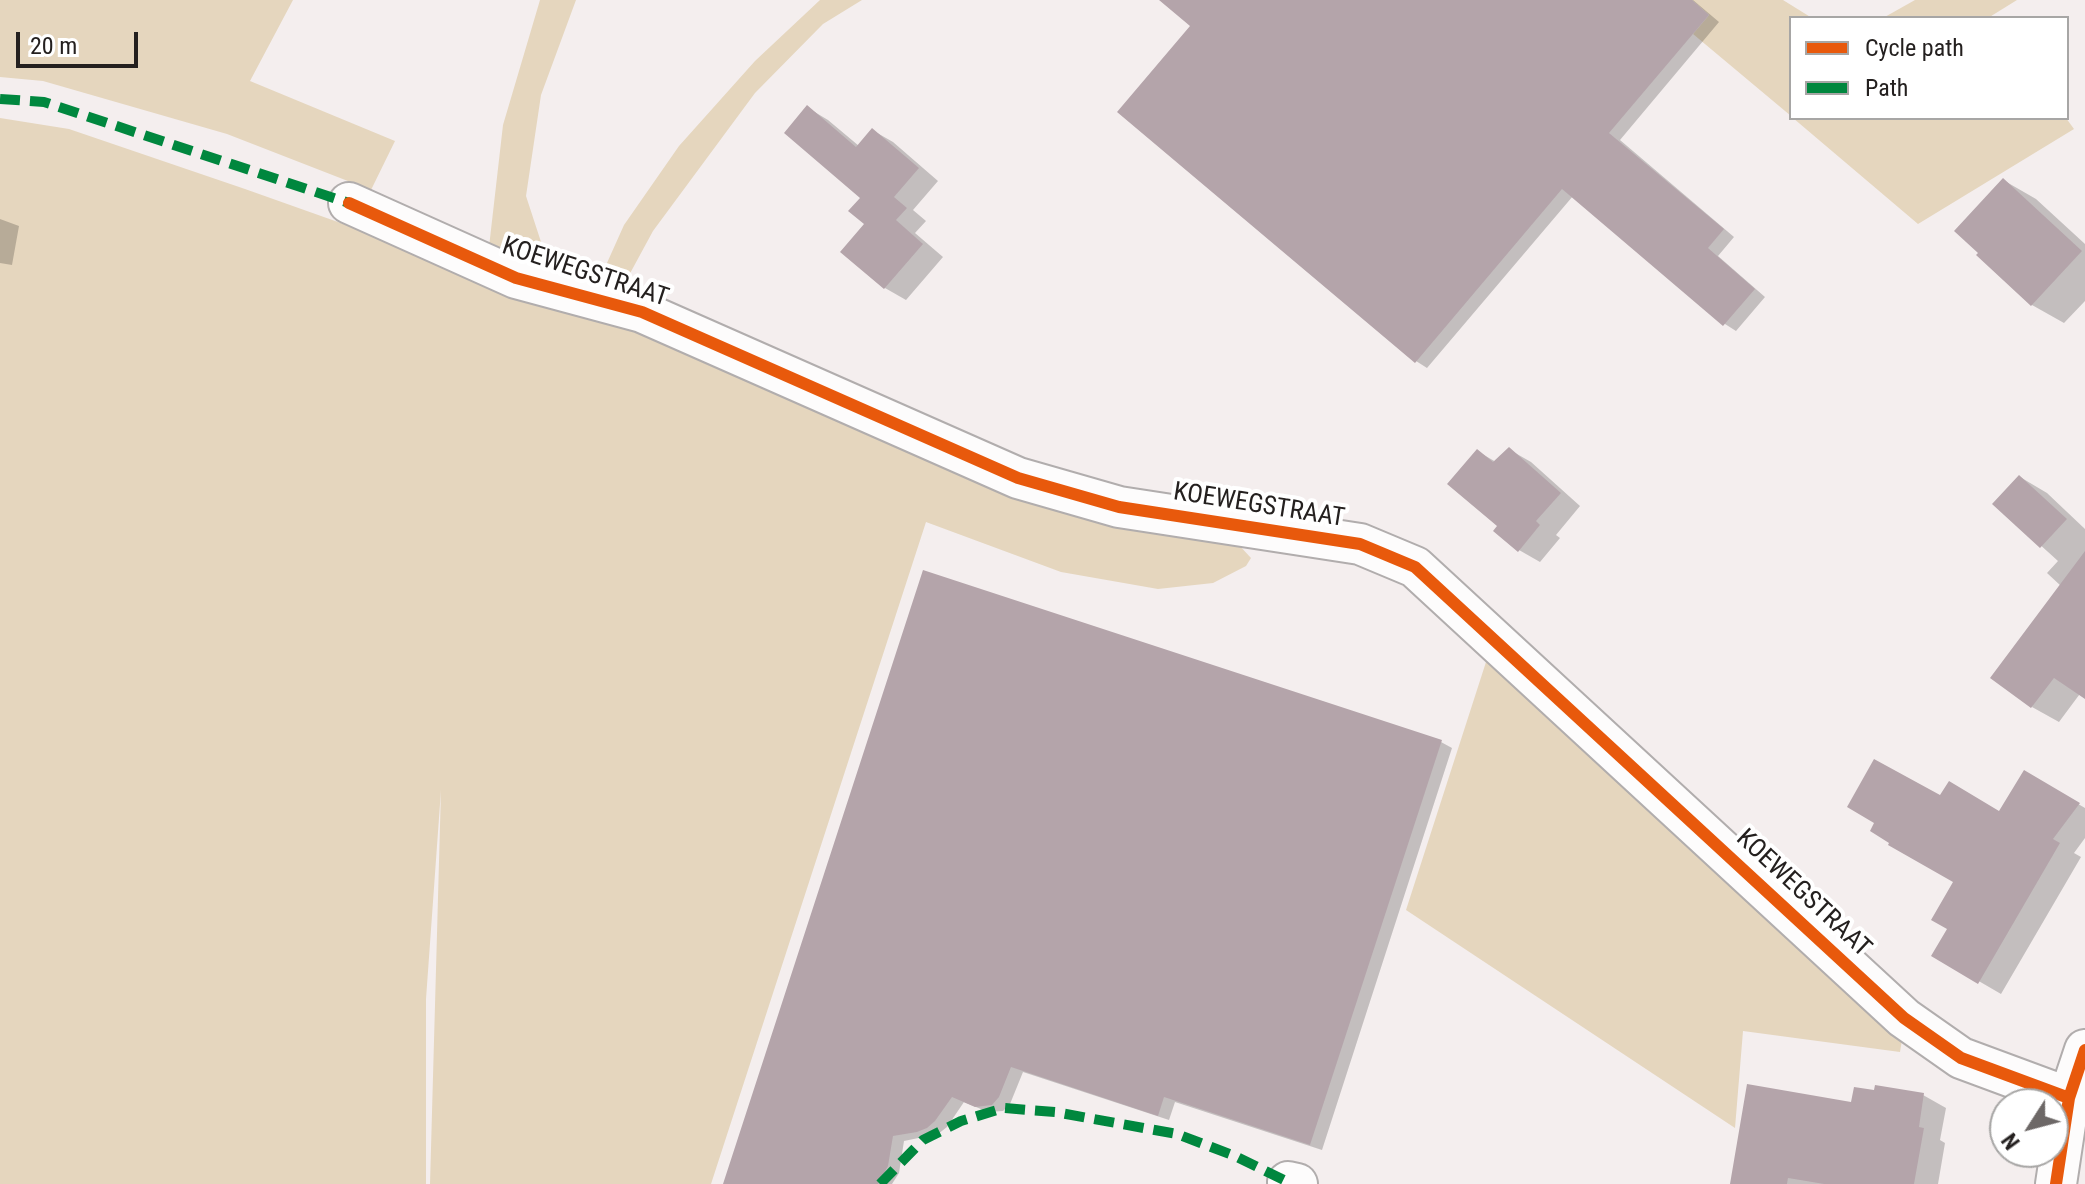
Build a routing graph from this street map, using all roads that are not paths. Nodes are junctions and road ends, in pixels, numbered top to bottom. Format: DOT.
graph roads {
  1 [pos="349,203"];
  2 [pos="2085,1050"];
  3 [pos="2042,1088"];
  4 [pos="2069,1098"];
  1 -- 3 [label="street, KOEWEGSTRAAT"];
  2 -- 4 [label="street"];
}
